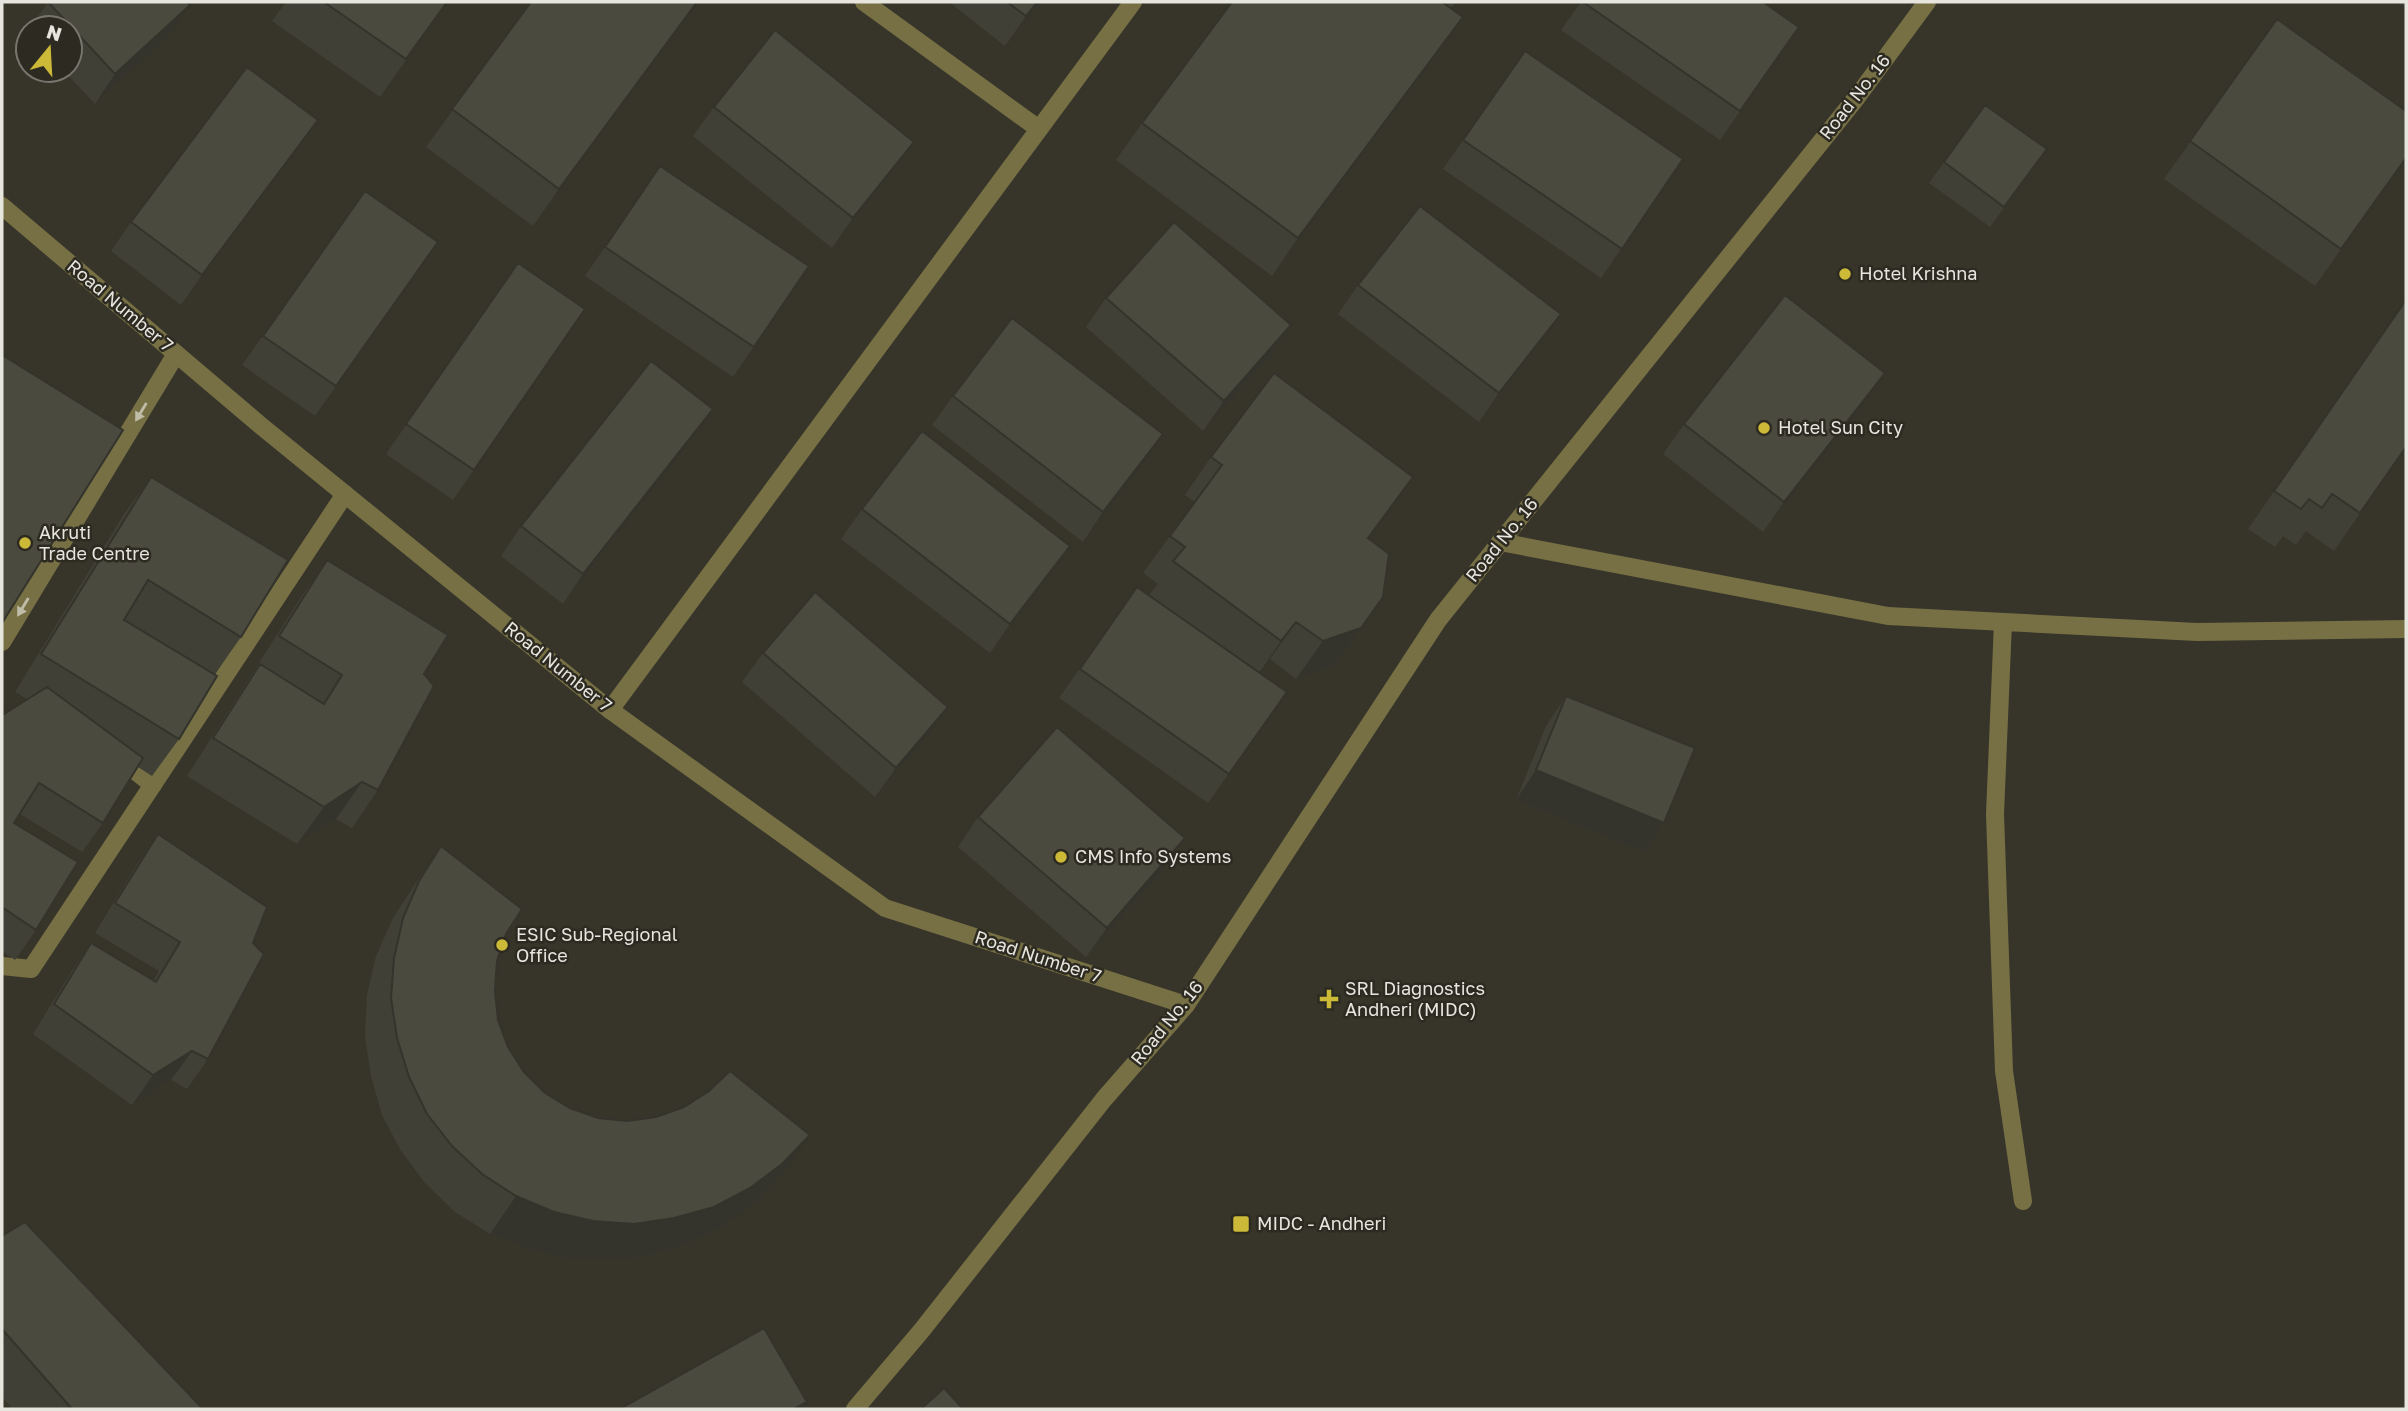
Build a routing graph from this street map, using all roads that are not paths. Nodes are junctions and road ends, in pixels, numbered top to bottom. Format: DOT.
graph roads {
  1 [pos="864,2"];
  2 [pos="1133,2"];
  3 [pos="1927,2"];
  4 [pos="1039,129"];
  5 [pos="2,206"];
  6 [pos="176,354"];
  7 [pos="345,494"];
  8 [pos="1500,542"];
  9 [pos="2003,622"];
  10 [pos="2406,629"];
  11 [pos="2,642"];
  12 [pos="610,710"];
  13 [pos="103,745"];
  14 [pos="153,785"];
  15 [pos="2,967"];
  16 [pos="1186,1005"];
  17 [pos="2023,1201"];
  18 [pos="855,1409"];
  1 -- 4 [label="street"];
  2 -- 4 [label="street"];
  3 -- 8 [label="street, Road No. 16"];
  4 -- 12 [label="street"];
  5 -- 6 [label="street, Road Number 7"];
  6 -- 7 [label="street, Road Number 7"];
  6 -- 11 [label="street, one-way"];
  7 -- 12 [label="street, Road Number 7"];
  7 -- 14 [label="street"];
  8 -- 9 [label="street"];
  8 -- 16 [label="street, Road No. 16"];
  9 -- 10 [label="street"];
  9 -- 17 [label="street"];
  12 -- 16 [label="street, Road Number 7"];
  13 -- 14 [label="street"];
  14 -- 15 [label="street"];
  16 -- 18 [label="street, Road No. 16"];
}
